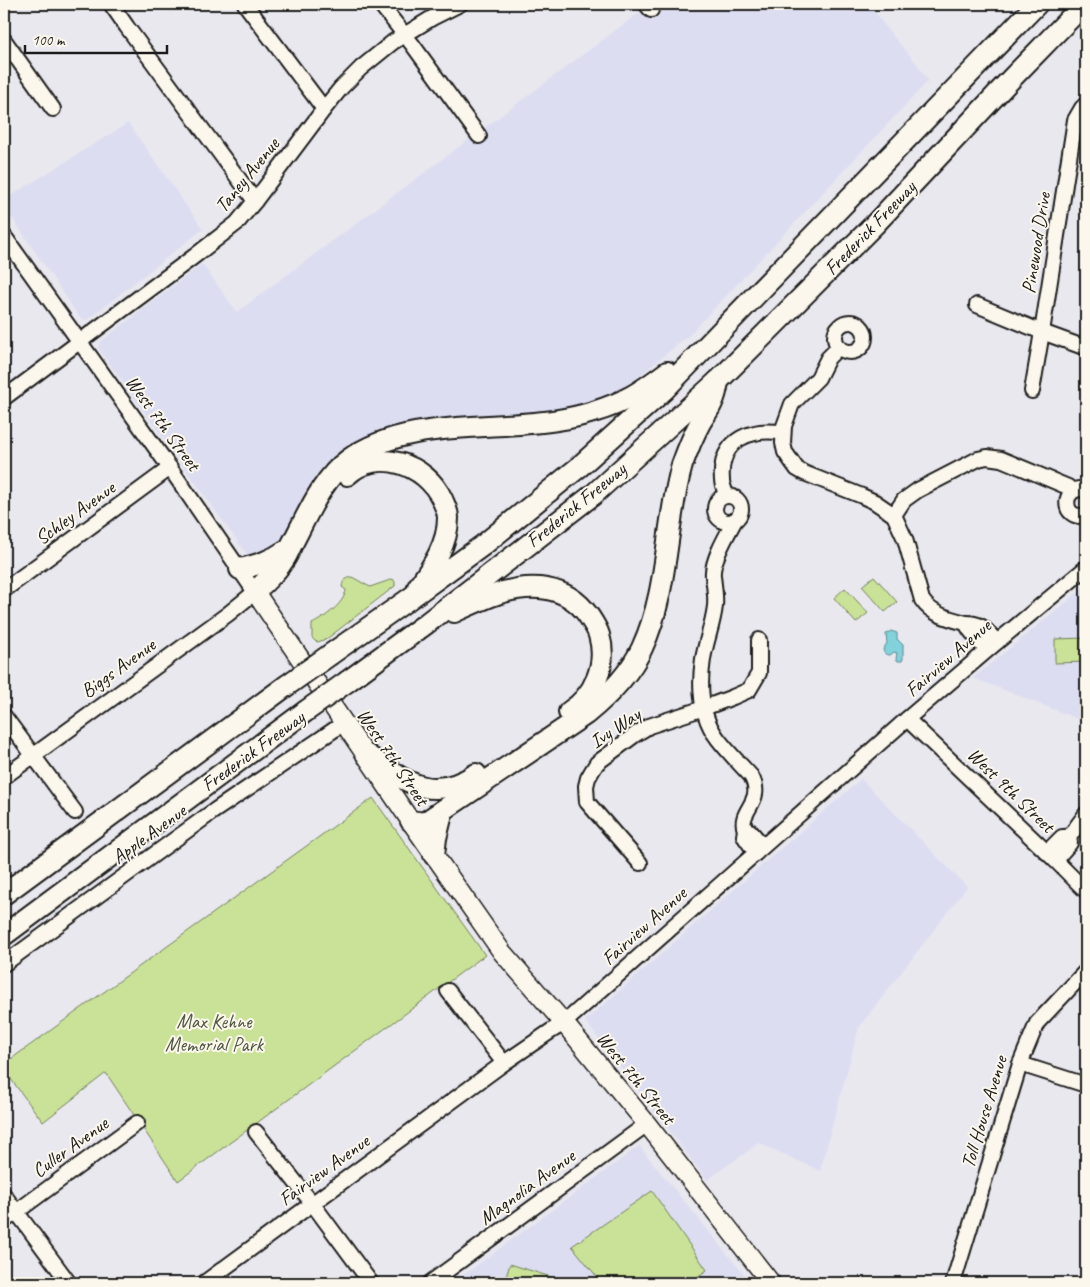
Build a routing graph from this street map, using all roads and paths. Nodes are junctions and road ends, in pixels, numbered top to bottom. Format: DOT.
graph roads {
  1 [pos="111,4"];
  2 [pos="245,4"];
  3 [pos="380,4"];
  4 [pos="460,4"];
  5 [pos="1037,4"];
  6 [pos="1084,4"];
  7 [pos="404,35"];
  8 [pos="4,40"];
  9 [pos="1086,104"];
  10 [pos="53,109"];
  11 [pos="324,109"];
  12 [pos="479,136"];
  13 [pos="255,201"];
  14 [pos="4,236"];
  15 [pos="977,305"];
  16 [pos="735,317"];
  17 [pos="1042,332"];
  18 [pos="79,342"];
  19 [pos="839,347"];
  20 [pos="1086,348"];
  21 [pos="719,380"];
  22 [pos="1032,391"];
  23 [pos="4,398"];
  24 [pos="784,432"];
  25 [pos="170,468"];
  26 [pos="1086,490"];
  27 [pos="1071,492"];
  28 [pos="726,495"];
  29 [pos="894,515"];
  30 [pos="1086,515"];
  31 [pos="735,520"];
  32 [pos="290,546"];
  33 [pos="1086,568"];
  34 [pos="240,569"];
  35 [pos="4,590"];
  36 [pos="255,592"];
  37 [pos="409,599"];
  38 [pos="427,623"];
  39 [pos="759,640"];
  40 [pos="992,646"];
  41 [pos="704,708"];
  42 [pos="4,716"];
  43 [pos="907,719"];
  44 [pos="344,723"];
  45 [pos="33,755"];
  46 [pos="367,755"];
  47 [pos="4,777"];
  48 [pos="456,786"];
  49 [pos="443,810"];
  50 [pos="75,812"];
  51 [pos="1086,814"];
  52 [pos="411,821"];
  53 [pos="759,849"];
  54 [pos="434,855"];
  55 [pos="1051,856"];
  56 [pos="640,863"];
  57 [pos="1086,892"];
  58 [pos="4,894"];
  59 [pos="4,935"];
  60 [pos="4,964"];
  61 [pos="1086,972"];
  62 [pos="448,991"];
  63 [pos="564,1023"];
  64 [pos="504,1063"];
  65 [pos="1020,1064"];
  66 [pos="1086,1085"];
  67 [pos="137,1123"];
  68 [pos="647,1124"];
  69 [pos="256,1132"];
  70 [pos="4,1195"];
  71 [pos="312,1203"];
  72 [pos="16,1212"];
  73 [pos="4,1221"];
  74 [pos="69,1283"];
  75 [pos="204,1283"];
  76 [pos="371,1283"];
  77 [pos="430,1283"];
  78 [pos="771,1283"];
  79 [pos="953,1283"];
  1 -- 13 [label="street"];
  2 -- 11 [label="street"];
  3 -- 7 [label="street"];
  4 -- 7 [label="street, Taney Avenue"];
  5 -- 16 [label="highway, Frederick Freeway"];
  6 -- 21 [label="highway, Frederick Freeway"];
  7 -- 11 [label="street, Taney Avenue"];
  7 -- 12 [label="street"];
  8 -- 10 [label="street"];
  9 -- 17 [label="street, Pinewood Drive"];
  11 -- 13 [label="street, Taney Avenue"];
  13 -- 18 [label="street, Taney Avenue"];
  14 -- 18 [label="street, West 7th Street"];
  15 -- 17 [label="street"];
  16 -- 32 [label="highway"];
  16 -- 37 [label="highway, Frederick Freeway"];
  17 -- 20 [label="street"];
  17 -- 22 [label="street, Pinewood Drive"];
  18 -- 23 [label="street, Taney Avenue"];
  18 -- 25 [label="street, West 7th Street"];
  19 -- 24 [label="street"];
  21 -- 38 [label="highway, Frederick Freeway"];
  21 -- 49 [label="highway"];
  24 -- 28 [label="street"];
  24 -- 29 [label="street"];
  25 -- 34 [label="street, West 7th Street"];
  25 -- 35 [label="street, Schley Avenue"];
  26 -- 27 [label="street"];
  27 -- 29 [label="street"];
  27 -- 30 [label="street"];
  28 -- 31 [label="street"];
  28 -- 31 [label="street"];
  29 -- 40 [label="street"];
  31 -- 41 [label="street"];
  32 -- 34 [label="highway"];
  32 -- 36 [label="highway"];
  33 -- 40 [label="street, Fairview Avenue"];
  34 -- 36 [label="street, West 7th Street"];
  36 -- 37 [label="highway"];
  36 -- 44 [label="main road, West 7th Street"];
  36 -- 45 [label="street, Biggs Avenue"];
  37 -- 58 [label="highway, Frederick Freeway, bridge"];
  38 -- 48 [label="highway"];
  38 -- 59 [label="highway, Frederick Freeway, bridge"];
  39 -- 41 [label="street, Ivy Way"];
  40 -- 43 [label="street, Fairview Avenue"];
  41 -- 53 [label="street"];
  41 -- 56 [label="street, Ivy Way"];
  42 -- 45 [label="street"];
  43 -- 53 [label="street, Fairview Avenue"];
  43 -- 55 [label="street, West 9th Street"];
  44 -- 46 [label="main road, West 7th Street"];
  44 -- 60 [label="street, Apple Avenue"];
  45 -- 47 [label="street, Biggs Avenue"];
  45 -- 50 [label="street"];
  46 -- 48 [label="highway"];
  46 -- 52 [label="main road, West 7th Street"];
  48 -- 52 [label="highway"];
  49 -- 52 [label="highway"];
  49 -- 54 [label="highway"];
  51 -- 55 [label="street"];
  52 -- 54 [label="main road, West 7th Street"];
  53 -- 63 [label="street, Fairview Avenue"];
  54 -- 63 [label="main road, West 7th Street"];
  55 -- 57 [label="street, West 9th Street"];
  61 -- 65 [label="street, Toll House Avenue"];
  62 -- 64 [label="street"];
  63 -- 64 [label="street, Fairview Avenue"];
  63 -- 68 [label="main road, West 7th Street"];
  64 -- 71 [label="street, Fairview Avenue"];
  65 -- 66 [label="street"];
  65 -- 79 [label="street, Toll House Avenue"];
  67 -- 72 [label="street, Culler Avenue"];
  68 -- 77 [label="street, Magnolia Avenue"];
  68 -- 78 [label="main road, West 7th Street"];
  69 -- 71 [label="street"];
  70 -- 72 [label="street"];
  71 -- 75 [label="street, Fairview Avenue"];
  71 -- 76 [label="street"];
  72 -- 73 [label="street, Culler Avenue"];
  72 -- 74 [label="street"];
}
